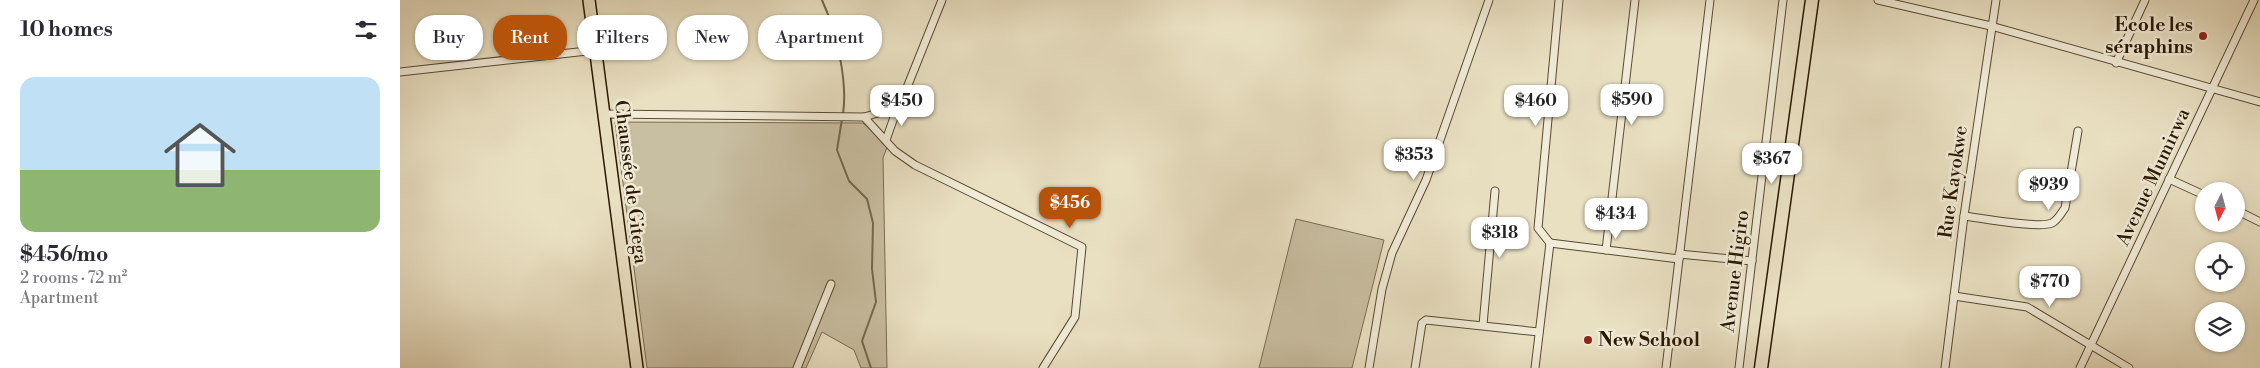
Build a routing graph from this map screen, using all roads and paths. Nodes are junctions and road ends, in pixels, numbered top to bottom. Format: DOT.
graph roads {
  1 [pos="589,0"];
  2 [pos="942,0"];
  3 [pos="1489,0"];
  4 [pos="1559,0"];
  5 [pos="1636,0"];
  6 [pos="1710,0"];
  7 [pos="1783,0"];
  8 [pos="1812,0"];
  9 [pos="1878,0"];
  10 [pos="1996,0"];
  11 [pos="2145,0"];
  12 [pos="2254,0"];
  13 [pos="591,15"];
  14 [pos="1991,26"];
  15 [pos="577,52"];
  16 [pos="597,60"];
  17 [pos="2116,63"];
  18 [pos="400,72"];
  19 [pos="2212,88"];
  20 [pos="2260,102"];
  21 [pos="898,106"];
  22 [pos="604,114"];
  23 [pos="864,117"];
  24 [pos="2078,131"];
  25 [pos="886,140"];
  26 [pos="2169,179"];
  27 [pos="1495,191"];
  28 [pos="2195,191"];
  29 [pos="2245,214"];
  30 [pos="1964,216"];
  31 [pos="2260,222"];
  32 [pos="1550,243"];
  33 [pos="1606,250"];
  34 [pos="1679,256"];
  35 [pos="1752,261"];
  36 [pos="831,284"];
  37 [pos="1954,296"];
  38 [pos="1483,325"];
  39 [pos="1539,332"];
  40 [pos="2093,345"];
  41 [pos="637,368"];
  42 [pos="797,368"];
  43 [pos="1043,368"];
  44 [pos="1369,368"];
  45 [pos="1415,368"];
  46 [pos="1535,368"];
  47 [pos="1666,368"];
  48 [pos="1739,368"];
  49 [pos="1761,368"];
  50 [pos="1945,368"];
  51 [pos="2080,368"];
  52 [pos="2129,368"];
  1 -- 13 [label="main road, Chaussée de Gitega"];
  2 -- 21 [label="street"];
  3 -- 44 [label="street"];
  4 -- 32 [label="street"];
  5 -- 33 [label="street"];
  6 -- 34 [label="street"];
  7 -- 35 [label="street, Avenue Higiro"];
  8 -- 49 [label="highway"];
  9 -- 14 [label="street"];
  10 -- 14 [label="street, Rue Kayokwe"];
  11 -- 17 [label="street"];
  12 -- 19 [label="street, Avenue Mumirwa"];
  14 -- 17 [label="street"];
  14 -- 30 [label="street, Rue Kayokwe"];
  15 -- 18 [label="street"];
  16 -- 22 [label="main road, Chaussée de Gitega"];
  17 -- 19 [label="street"];
  19 -- 20 [label="street"];
  19 -- 26 [label="street, Avenue Mumirwa"];
  21 -- 23 [label="street"];
  21 -- 25 [label="street"];
  22 -- 23 [label="street"];
  22 -- 41 [label="main road, Chaussée de Gitega"];
  23 -- 25 [label="street"];
  24 -- 30 [label="street"];
  25 -- 43 [label="street"];
  26 -- 28 [label="street"];
  26 -- 40 [label="street, Avenue Mumirwa"];
  27 -- 38 [label="street"];
  29 -- 31 [label="street"];
  30 -- 37 [label="street, Rue Kayokwe"];
  32 -- 33 [label="street"];
  32 -- 39 [label="street"];
  33 -- 34 [label="street"];
  34 -- 35 [label="street"];
  34 -- 47 [label="street"];
  35 -- 48 [label="street, Avenue Higiro"];
  36 -- 42 [label="street"];
  37 -- 40 [label="street"];
  37 -- 50 [label="street, Rue Kayokwe"];
  38 -- 39 [label="street"];
  38 -- 45 [label="street"];
  39 -- 46 [label="street"];
  40 -- 51 [label="street, Avenue Mumirwa"];
  40 -- 52 [label="street"];
}
